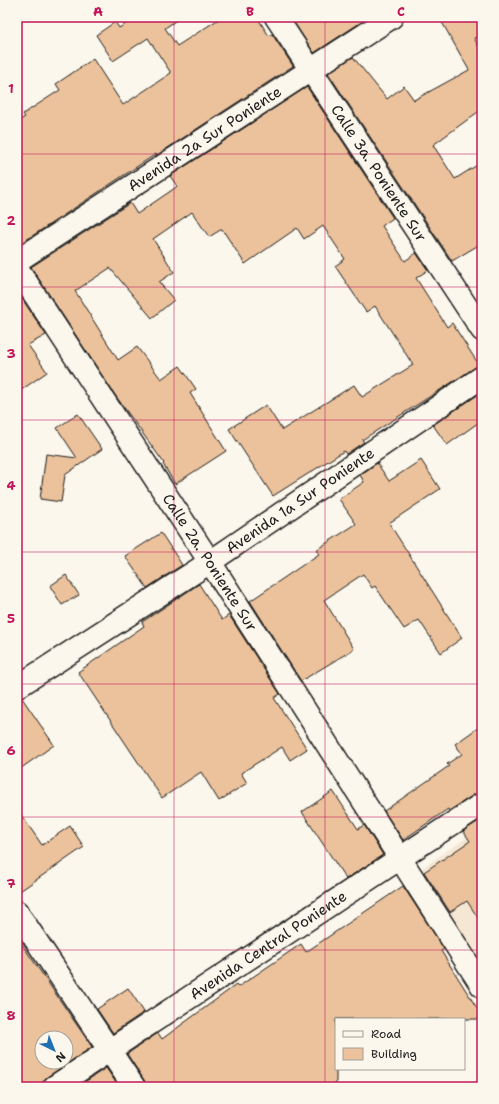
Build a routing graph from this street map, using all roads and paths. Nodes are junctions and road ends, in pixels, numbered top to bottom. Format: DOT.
graph roads {
  1 [pos="276,17"];
  2 [pos="392,17"];
  3 [pos="311,70"];
  4 [pos="17,261"];
  5 [pos="17,268"];
  6 [pos="482,330"];
  7 [pos="482,377"];
  8 [pos="210,562"];
  9 [pos="17,688"];
  10 [pos="482,804"];
  11 [pos="400,858"];
  12 [pos="17,912"];
  13 [pos="482,986"];
  14 [pos="109,1050"];
  15 [pos="54,1087"];
  16 [pos="134,1087"];
  1 -- 3 [label="street, Calle 3a. Poniente Sur"];
  2 -- 3 [label="street, Avenida 2a Sur Poniente"];
  3 -- 4 [label="street, Avenida 2a Sur Poniente"];
  3 -- 6 [label="street, Calle 3a. Poniente Sur"];
  5 -- 8 [label="street, Calle 2a. Poniente Sur"];
  7 -- 8 [label="street, Avenida 1a Sur Poniente"];
  8 -- 9 [label="street, Avenida 1a Sur Poniente"];
  8 -- 11 [label="street, Calle 2a. Poniente Sur"];
  10 -- 11 [label="street, Avenida Central Poniente"];
  11 -- 13 [label="street, Calle 2a. Poniente Sur"];
  11 -- 14 [label="street, Avenida Central Poniente"];
  12 -- 14 [label="street"];
  14 -- 15 [label="street, Avenida Central Poniente"];
  14 -- 16 [label="street"];
}
